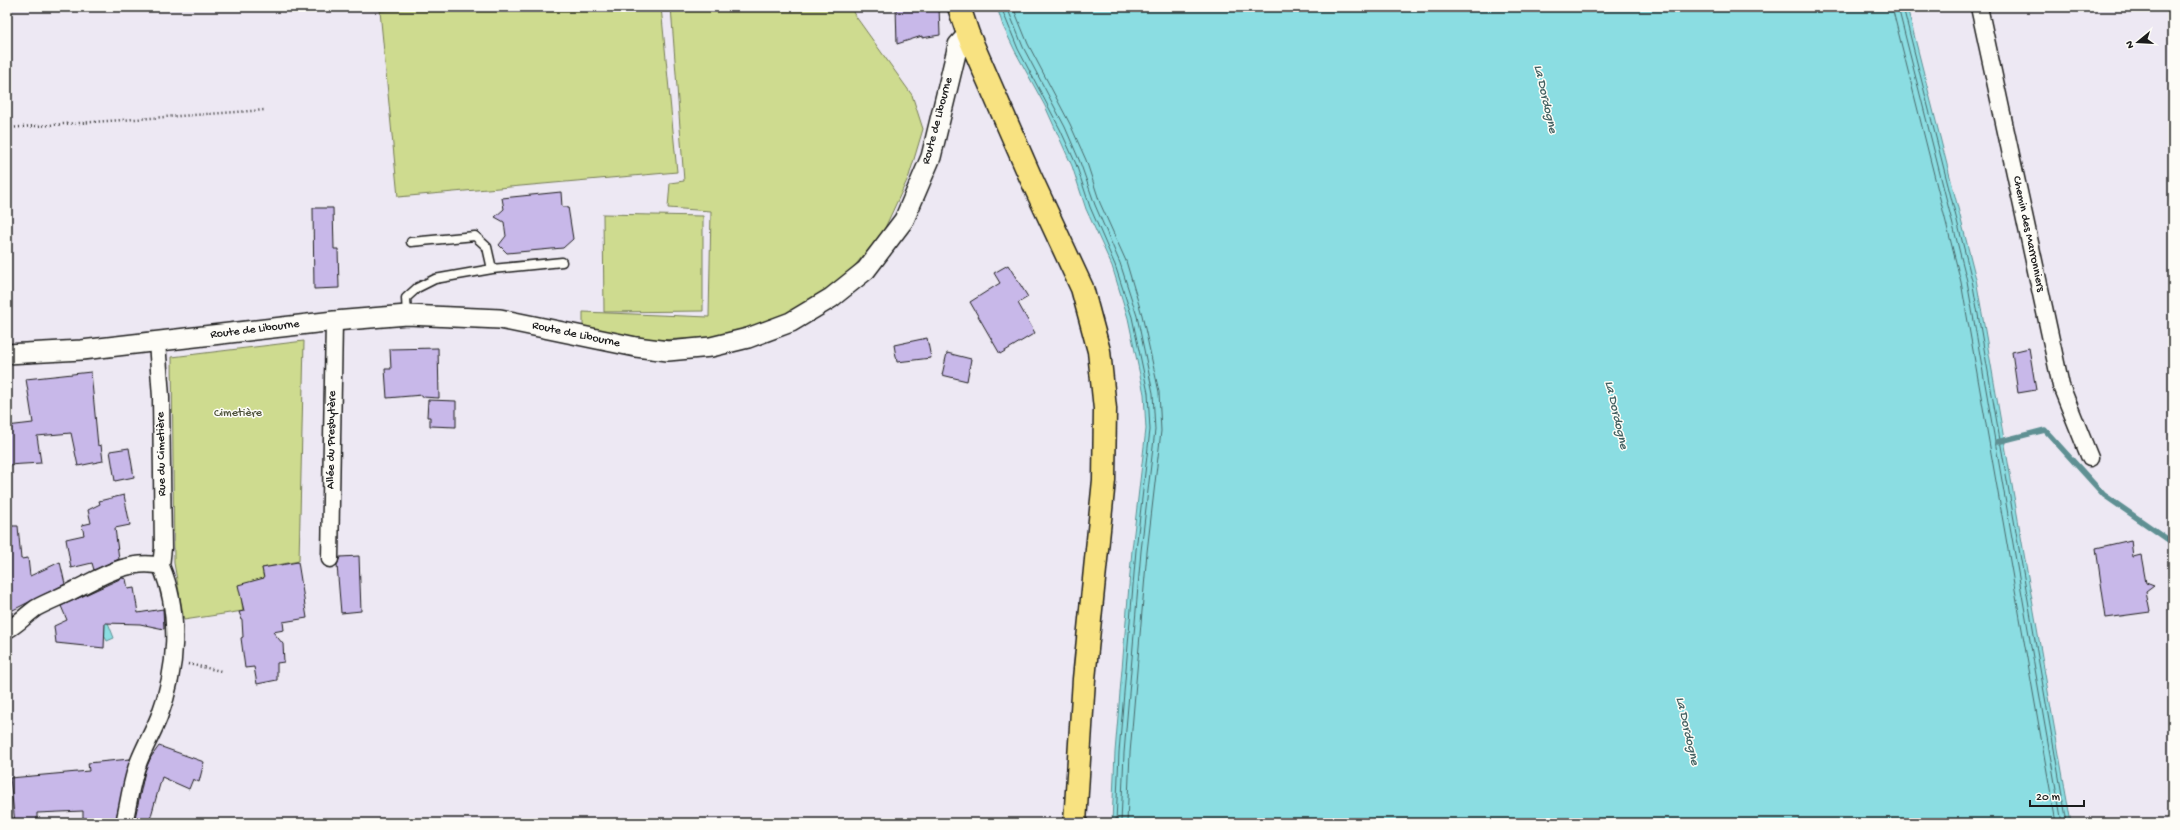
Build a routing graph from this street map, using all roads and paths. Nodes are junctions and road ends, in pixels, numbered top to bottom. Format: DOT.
graph roads {
  1 [pos="959,7"];
  2 [pos="1978,7"];
  3 [pos="968,34"];
  4 [pos="265,110"];
  5 [pos="7,128"];
  6 [pos="411,242"];
  7 [pos="562,262"];
  8 [pos="492,269"];
  9 [pos="407,315"];
  10 [pos="334,320"];
  11 [pos="157,342"];
  12 [pos="7,354"];
  13 [pos="2090,458"];
  14 [pos="330,559"];
  15 [pos="161,566"];
  16 [pos="7,630"];
  17 [pos="172,661"];
  18 [pos="220,671"];
  19 [pos="124,823"];
  20 [pos="1075,823"];
  1 -- 3 [label="main road"];
  2 -- 13 [label="street, Chemin des Marronniers"];
  3 -- 9 [label="street, Route de Libourne"];
  3 -- 20 [label="main road"];
  4 -- 5 [label="path"];
  6 -- 8 [label="lane"];
  7 -- 8 [label="lane"];
  8 -- 9 [label="lane"];
  9 -- 10 [label="street, Route de Libourne"];
  10 -- 11 [label="street, Route de Libourne"];
  10 -- 14 [label="street, Allée du Presbytère"];
  11 -- 12 [label="street, Route de Libourne"];
  11 -- 15 [label="street, Rue du Cimetière"];
  15 -- 16 [label="street"];
  15 -- 17 [label="street"];
  17 -- 18 [label="path"];
  17 -- 19 [label="street"];
}
